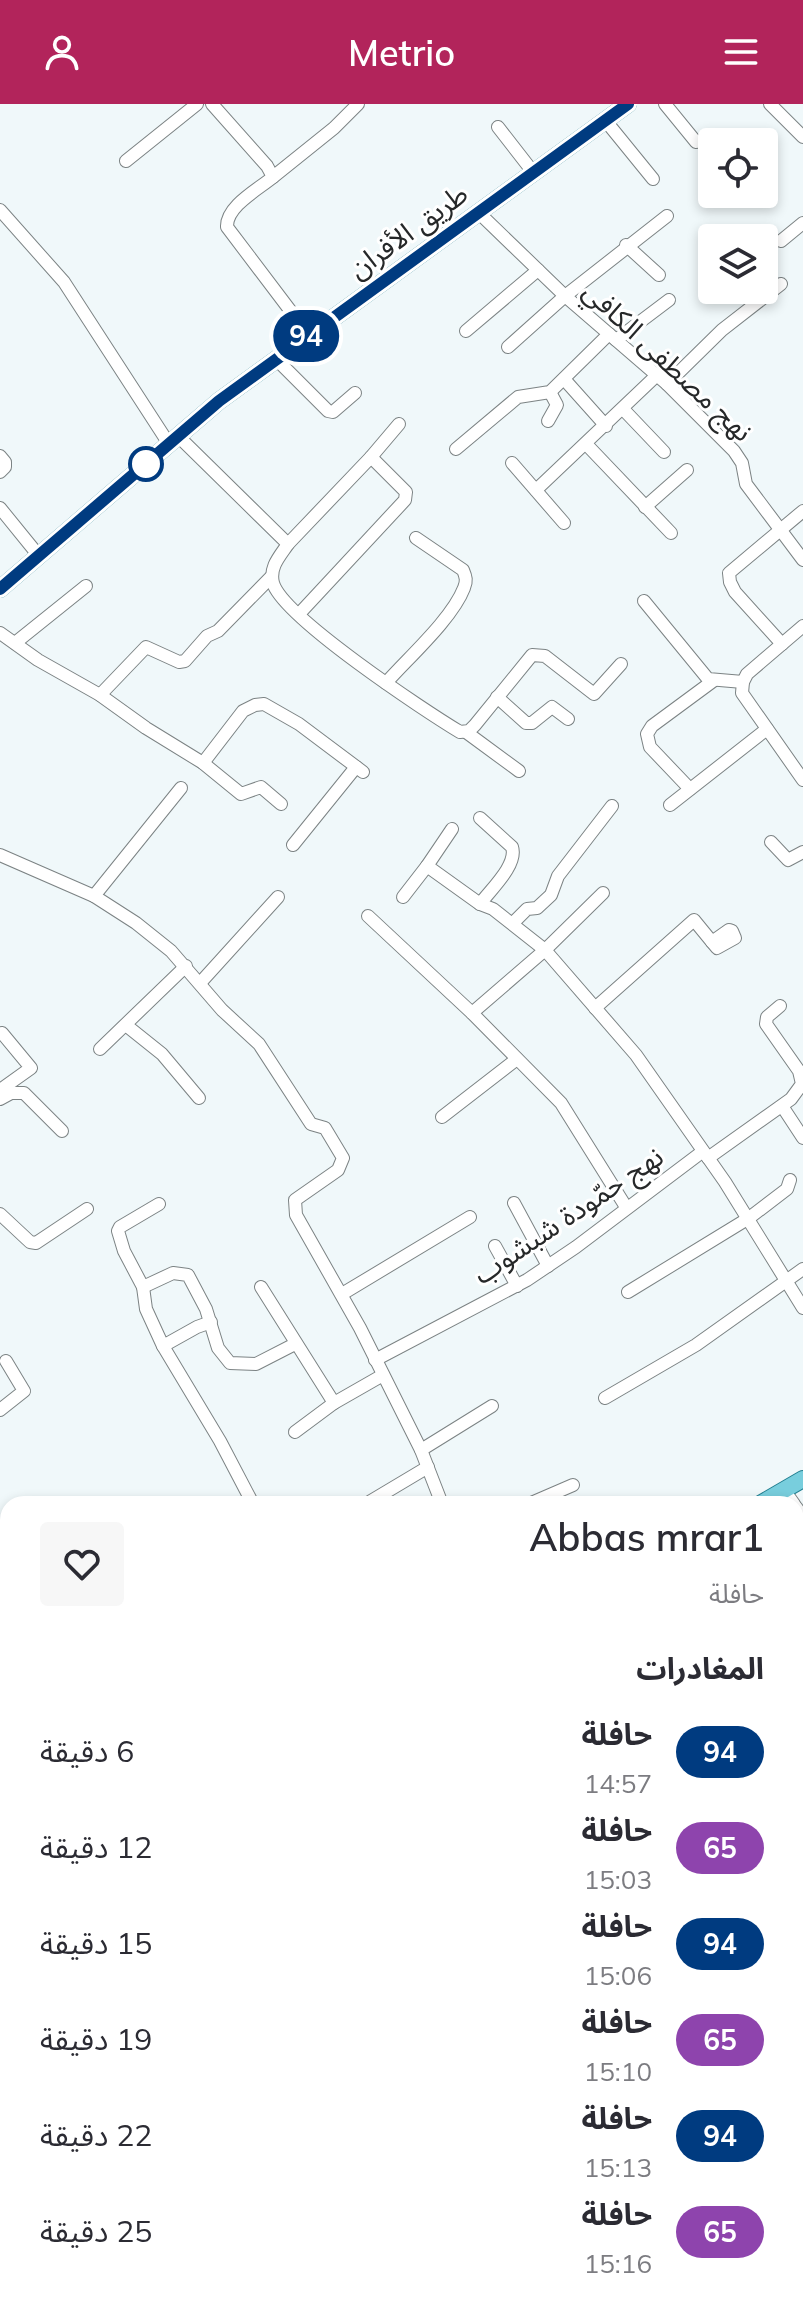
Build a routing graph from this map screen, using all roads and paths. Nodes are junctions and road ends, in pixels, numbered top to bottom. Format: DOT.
graph roads {
  1 [pos="197,104"];
  2 [pos="212,104"];
  3 [pos="358,104"];
  4 [pos="628,104"];
  5 [pos="665,104"];
  6 [pos="770,104"];
  7 [pos="605,120"];
  8 [pos="498,127"];
  9 [pos="803,137"];
  10 [pos="696,142"];
  11 [pos="126,161"];
  12 [pos="533,172"];
  13 [pos="273,177"];
  14 [pos="653,179"];
  15 [pos="0,210"];
  16 [pos="478,212"];
  17 [pos="667,216"];
  18 [pos="803,223"];
  19 [pos="781,241"];
  20 [pos="626,245"];
  21 [pos="538,270"];
  22 [pos="659,275"];
  23 [pos="781,284"];
  24 [pos="565,296"];
  25 [pos="669,300"];
  26 [pos="466,331"];
  27 [pos="308,334"];
  28 [pos="613,337"];
  29 [pos="508,347"];
  30 [pos="276,359"];
  31 [pos="564,379"];
  32 [pos="662,380"];
  33 [pos="550,392"];
  34 [pos="355,393"];
  35 [pos="623,409"];
  36 [pos="548,421"];
  37 [pos="399,424"];
  38 [pos="606,426"];
  39 [pos="173,440"];
  40 [pos="587,445"];
  41 [pos="456,449"];
  42 [pos="664,452"];
  43 [pos="0,456"];
  44 [pos="371,457"];
  45 [pos="512,463"];
  46 [pos="687,470"];
  47 [pos="0,472"];
  48 [pos="536,490"];
  49 [pos="645,507"];
  50 [pos="0,508"];
  51 [pos="803,511"];
  52 [pos="564,523"];
  53 [pos="780,531"];
  54 [pos="671,533"];
  55 [pos="416,538"];
  56 [pos="288,544"];
  57 [pos="39,556"];
  58 [pos="803,560"];
  59 [pos="272,576"];
  60 [pos="86,586"];
  61 [pos="0,589"];
  62 [pos="644,601"];
  63 [pos="299,614"];
  64 [pos="803,626"];
  65 [pos="0,633"];
  66 [pos="15,643"];
  67 [pos="782,644"];
  68 [pos="621,664"];
  69 [pos="713,681"];
  70 [pos="743,682"];
  71 [pos="386,683"];
  72 [pos="100,695"];
  73 [pos="497,697"];
  74 [pos="568,719"];
  75 [pos="767,729"];
  76 [pos="466,732"];
  77 [pos="203,763"];
  78 [pos="519,771"];
  79 [pos="803,780"];
  80 [pos="181,788"];
  81 [pos="690,789"];
  82 [pos="281,804"];
  83 [pos="670,805"];
  84 [pos="612,806"];
  85 [pos="480,818"];
  86 [pos="452,829"];
  87 [pos="771,842"];
  88 [pos="293,845"];
  89 [pos="803,852"];
  90 [pos="0,855"];
  91 [pos="427,866"];
  92 [pos="603,893"];
  93 [pos="94,896"];
  94 [pos="278,897"];
  95 [pos="403,897"];
  96 [pos="480,904"];
  97 [pos="368,916"];
  98 [pos="513,923"];
  99 [pos="712,942"];
  100 [pos="545,950"];
  101 [pos="186,966"];
  102 [pos="201,982"];
  103 [pos="780,1006"];
  104 [pos="595,1008"];
  105 [pos="472,1013"];
  106 [pos="127,1026"];
  107 [pos="2,1033"];
  108 [pos="100,1049"];
  109 [pos="517,1059"];
  110 [pos="802,1084"];
  111 [pos="0,1090"];
  112 [pos="199,1098"];
  113 [pos="0,1099"];
  114 [pos="782,1106"];
  115 [pos="442,1117"];
  116 [pos="62,1131"];
  117 [pos="803,1138"];
  118 [pos="705,1155"];
  119 [pos="790,1180"];
  120 [pos="514,1203"];
  121 [pos="159,1204"];
  122 [pos="626,1207"];
  123 [pos="87,1209"];
  124 [pos="0,1214"];
  125 [pos="470,1217"];
  126 [pos="749,1218"];
  127 [pos="495,1246"];
  128 [pos="548,1266"];
  129 [pos="803,1269"];
  130 [pos="786,1283"];
  131 [pos="517,1286"];
  132 [pos="143,1287"];
  133 [pos="261,1287"];
  134 [pos="628,1292"];
  135 [pos="342,1294"];
  136 [pos="803,1308"];
  137 [pos="211,1322"];
  138 [pos="295,1344"];
  139 [pos="163,1346"];
  140 [pos="375,1360"];
  141 [pos="6,1361"];
  142 [pos="383,1375"];
  143 [pos="605,1398"];
  144 [pos="334,1403"];
  145 [pos="492,1406"];
  146 [pos="0,1410"];
  147 [pos="295,1432"];
  148 [pos="421,1450"];
  149 [pos="428,1467"];
  150 [pos="573,1485"];
  151 [pos="249,1496"];
  152 [pos="379,1496"];
  153 [pos="439,1496"];
  154 [pos="548,1496"];
  1 -- 11 [label="street"];
  2 -- 13 [label="street"];
  3 -- 13 [label="street"];
  4 -- 7 [label="main road, طريق الأفران"];
  5 -- 10 [label="street"];
  6 -- 9 [label="street"];
  7 -- 12 [label="main road, طريق الأفران"];
  7 -- 14 [label="street"];
  8 -- 12 [label="street"];
  12 -- 16 [label="main road, طريق الأفران"];
  13 -- 27 [label="street"];
  15 -- 39 [label="street"];
  16 -- 21 [label="street, نهج مصطفى الكافي"];
  16 -- 27 [label="main road, طريق الأفران"];
  17 -- 20 [label="street"];
  18 -- 19 [label="street"];
  20 -- 22 [label="street"];
  20 -- 24 [label="street"];
  21 -- 24 [label="street, نهج مصطفى الكافي"];
  21 -- 26 [label="street"];
  23 -- 32 [label="street"];
  24 -- 28 [label="street, نهج مصطفى الكافي"];
  24 -- 29 [label="street"];
  25 -- 28 [label="street"];
  27 -- 30 [label="main road, طريق الأفران"];
  28 -- 31 [label="street"];
  28 -- 32 [label="street, نهج مصطفى الكافي"];
  30 -- 34 [label="street"];
  30 -- 39 [label="main road, طريق الأفران"];
  31 -- 33 [label="street"];
  31 -- 38 [label="street"];
  32 -- 35 [label="street"];
  32 -- 53 [label="street, نهج مصطفى الكافي"];
  33 -- 36 [label="street"];
  33 -- 41 [label="street"];
  35 -- 38 [label="street"];
  35 -- 42 [label="street"];
  37 -- 44 [label="street"];
  38 -- 40 [label="street"];
  39 -- 56 [label="street"];
  39 -- 57 [label="main road, طريق الأفران"];
  40 -- 48 [label="street"];
  40 -- 49 [label="street"];
  43 -- 47 [label="street"];
  44 -- 56 [label="street"];
  44 -- 63 [label="street"];
  45 -- 48 [label="street"];
  46 -- 49 [label="street"];
  48 -- 52 [label="street"];
  49 -- 54 [label="street"];
  50 -- 57 [label="street"];
  51 -- 53 [label="street"];
  53 -- 58 [label="street, نهج مصطفى الكافي"];
  53 -- 67 [label="street"];
  55 -- 71 [label="street"];
  56 -- 59 [label="street"];
  57 -- 61 [label="main road, طريق الأفران"];
  59 -- 63 [label="street"];
  59 -- 72 [label="street"];
  60 -- 66 [label="street"];
  62 -- 69 [label="street"];
  63 -- 71 [label="street"];
  64 -- 67 [label="street"];
  65 -- 66 [label="street"];
  66 -- 72 [label="street"];
  67 -- 70 [label="street"];
  68 -- 73 [label="street"];
  69 -- 70 [label="street"];
  69 -- 81 [label="street"];
  70 -- 75 [label="street"];
  71 -- 76 [label="street"];
  72 -- 77 [label="street"];
  73 -- 74 [label="street"];
  73 -- 76 [label="street"];
  75 -- 79 [label="street"];
  75 -- 81 [label="street"];
  76 -- 78 [label="street"];
  77 -- 82 [label="street"];
  77 -- 88 [label="street"];
  80 -- 93 [label="street"];
  81 -- 83 [label="street"];
  84 -- 98 [label="street"];
  85 -- 96 [label="street"];
  86 -- 91 [label="street"];
  87 -- 89 [label="street"];
  90 -- 93 [label="street"];
  91 -- 95 [label="street"];
  91 -- 96 [label="street"];
  92 -- 100 [label="street"];
  93 -- 101 [label="street"];
  94 -- 102 [label="street"];
  96 -- 98 [label="street"];
  97 -- 105 [label="street"];
  98 -- 100 [label="street"];
  99 -- 104 [label="street"];
  100 -- 104 [label="street"];
  100 -- 105 [label="street"];
  101 -- 102 [label="street"];
  101 -- 106 [label="street"];
  102 -- 135 [label="street"];
  103 -- 110 [label="street"];
  104 -- 118 [label="street"];
  105 -- 109 [label="street"];
  106 -- 108 [label="street"];
  106 -- 112 [label="street"];
  107 -- 111 [label="street"];
  109 -- 115 [label="street"];
  109 -- 122 [label="street"];
  110 -- 114 [label="street, نهج حمّودة شبشوب"];
  113 -- 116 [label="street"];
  114 -- 117 [label="street"];
  114 -- 118 [label="street, نهج حمّودة شبشوب"];
  118 -- 122 [label="street, نهج حمّودة شبشوب"];
  118 -- 126 [label="street"];
  119 -- 126 [label="street"];
  120 -- 128 [label="street"];
  121 -- 132 [label="street"];
  122 -- 128 [label="street, نهج حمّودة شبشوب"];
  123 -- 124 [label="street"];
  125 -- 135 [label="street"];
  126 -- 130 [label="street"];
  126 -- 134 [label="street"];
  127 -- 131 [label="street"];
  128 -- 131 [label="street, نهج حمّودة شبشوب"];
  129 -- 130 [label="street"];
  130 -- 136 [label="street"];
  130 -- 143 [label="street"];
  131 -- 140 [label="street, نهج حمّودة شبشوب"];
  132 -- 137 [label="street"];
  132 -- 139 [label="street"];
  133 -- 138 [label="street"];
  135 -- 140 [label="street"];
  137 -- 138 [label="street"];
  137 -- 139 [label="street"];
  138 -- 144 [label="street"];
  139 -- 151 [label="street"];
  140 -- 142 [label="street"];
  141 -- 146 [label="street"];
  142 -- 144 [label="street"];
  142 -- 148 [label="street"];
  144 -- 147 [label="street"];
  145 -- 148 [label="street"];
  148 -- 149 [label="street"];
  149 -- 152 [label="street"];
  149 -- 153 [label="street"];
  150 -- 154 [label="street"];
}
